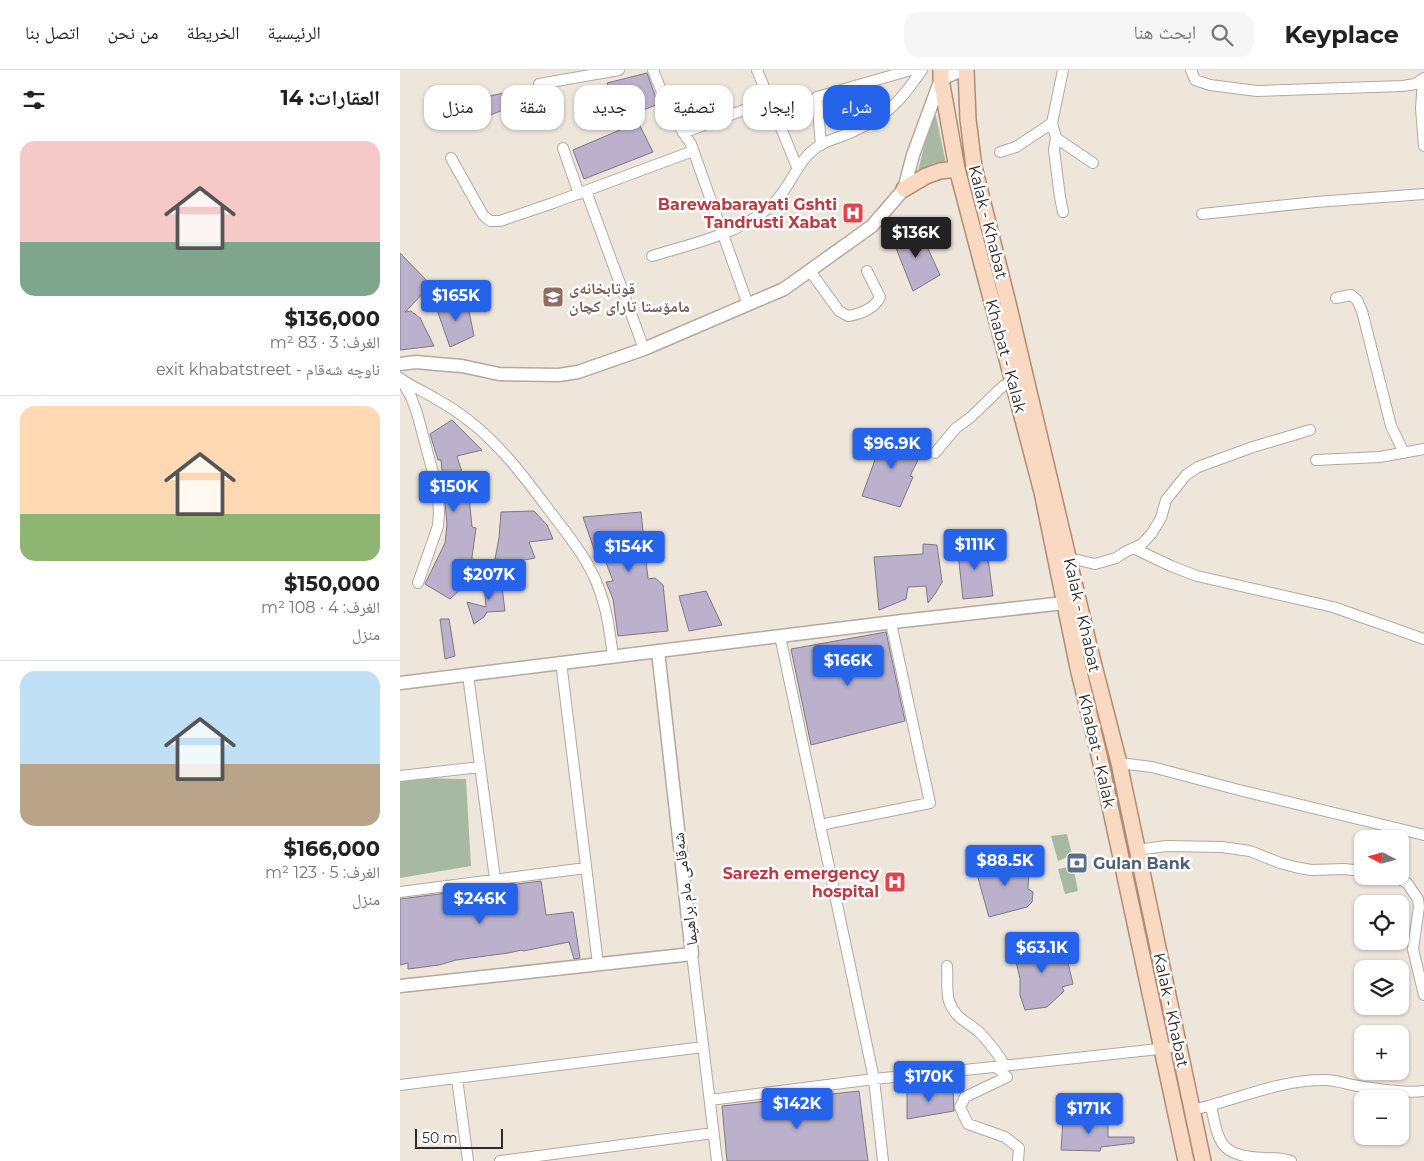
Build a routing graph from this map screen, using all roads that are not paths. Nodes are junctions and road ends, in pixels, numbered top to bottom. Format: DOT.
graph roads {
  1 [pos="619,70"];
  2 [pos="653,70"];
  3 [pos="757,70"];
  4 [pos="911,70"];
  5 [pos="922,70"];
  6 [pos="962,70"];
  7 [pos="966,70"];
  8 [pos="1063,70"];
  9 [pos="1191,70"];
  10 [pos="941,75"];
  11 [pos="1423,79"];
  12 [pos="539,84"];
  13 [pos="764,85"];
  14 [pos="743,110"];
  15 [pos="1052,123"];
  16 [pos="783,130"];
  17 [pos="683,133"];
  18 [pos="1056,138"];
  19 [pos="821,145"];
  20 [pos="1424,146"];
  21 [pos="563,148"];
  22 [pos="693,150"];
  23 [pos="1000,152"];
  24 [pos="452,158"];
  25 [pos="1094,163"];
  26 [pos="798,167"];
  27 [pos="957,169"];
  28 [pos="904,189"];
  29 [pos="582,192"];
  30 [pos="1424,194"];
  31 [pos="1063,212"];
  32 [pos="1202,214"];
  33 [pos="724,234"];
  34 [pos="652,256"];
  35 [pos="810,271"];
  36 [pos="867,271"];
  37 [pos="1336,298"];
  38 [pos="748,305"];
  39 [pos="644,348"];
  40 [pos="400,364"];
  41 [pos="400,378"];
  42 [pos="1012,380"];
  43 [pos="1310,430"];
  44 [pos="1424,449"];
  45 [pos="1404,452"];
  46 [pos="935,453"];
  47 [pos="1316,460"];
  48 [pos="1133,548"];
  49 [pos="1068,558"];
  50 [pos="418,583"];
  51 [pos="1064,603"];
  52 [pos="891,622"];
  53 [pos="780,636"];
  54 [pos="1424,639"];
  55 [pos="658,652"];
  56 [pos="613,657"];
  57 [pos="561,662"];
  58 [pos="468,675"];
  59 [pos="400,683"];
  60 [pos="1119,763"];
  61 [pos="480,767"];
  62 [pos="400,776"];
  63 [pos="820,824"];
  64 [pos="1424,835"];
  65 [pos="1137,850"];
  66 [pos="586,868"];
  67 [pos="1354,870"];
  68 [pos="495,879"];
  69 [pos="1408,885"];
  70 [pos="400,892"];
  71 [pos="1421,916"];
  72 [pos="692,954"];
  73 [pos="598,964"];
  74 [pos="947,966"];
  75 [pos="400,986"];
  76 [pos="1424,994"];
  77 [pos="1179,1046"];
  78 [pos="703,1047"];
  79 [pos="1162,1049"];
  80 [pos="1000,1066"];
  81 [pos="457,1078"];
  82 [pos="874,1079"];
  83 [pos="400,1085"];
  84 [pos="1424,1090"];
  85 [pos="710,1100"];
  86 [pos="1211,1106"];
  87 [pos="1192,1110"];
  88 [pos="714,1133"];
  89 [pos="468,1161"];
  90 [pos="500,1161"];
  91 [pos="717,1161"];
  92 [pos="883,1161"];
  93 [pos="1018,1161"];
  94 [pos="1186,1161"];
  95 [pos="1203,1161"];
  96 [pos="1291,1161"];
  1 -- 12 [label="street"];
  2 -- 17 [label="street"];
  3 -- 13 [label="street"];
  4 -- 19 [label="street"];
  5 -- 19 [label="street"];
  6 -- 10 [label="street"];
  7 -- 49 [label="main road, Kalak - Khabat"];
  8 -- 15 [label="street"];
  9 -- 11 [label="street"];
  10 -- 27 [label="main road, Khabat - Kalak"];
  10 -- 28 [label="street"];
  11 -- 20 [label="street"];
  14 -- 17 [label="street"];
  15 -- 18 [label="street"];
  15 -- 23 [label="street"];
  16 -- 26 [label="street"];
  17 -- 22 [label="street"];
  18 -- 25 [label="street"];
  18 -- 31 [label="street"];
  19 -- 26 [label="street"];
  21 -- 29 [label="street"];
  22 -- 29 [label="street"];
  22 -- 33 [label="street"];
  24 -- 29 [label="street"];
  26 -- 33 [label="street"];
  27 -- 28 [label="main road"];
  27 -- 42 [label="main road, Khabat - Kalak"];
  28 -- 35 [label="street"];
  29 -- 39 [label="street"];
  30 -- 32 [label="street"];
  33 -- 34 [label="street"];
  33 -- 38 [label="street"];
  35 -- 36 [label="street"];
  35 -- 38 [label="street"];
  37 -- 45 [label="street"];
  38 -- 39 [label="street"];
  39 -- 40 [label="street"];
  41 -- 50 [label="street"];
  41 -- 56 [label="street"];
  42 -- 46 [label="street"];
  42 -- 51 [label="main road, Khabat - Kalak"];
  43 -- 48 [label="street"];
  44 -- 45 [label="street"];
  45 -- 47 [label="street"];
  48 -- 49 [label="street"];
  48 -- 54 [label="street"];
  49 -- 60 [label="main road, Kalak - Khabat"];
  51 -- 52 [label="street"];
  51 -- 79 [label="main road, Khabat - Kalak"];
  52 -- 53 [label="street"];
  52 -- 63 [label="street"];
  53 -- 55 [label="street"];
  53 -- 63 [label="street"];
  55 -- 56 [label="street"];
  55 -- 72 [label="street, شەقامی مام براهیما"];
  56 -- 57 [label="street"];
  57 -- 58 [label="street"];
  57 -- 66 [label="street"];
  58 -- 59 [label="street"];
  58 -- 61 [label="street"];
  60 -- 64 [label="street"];
  60 -- 65 [label="main road, Kalak - Khabat"];
  61 -- 62 [label="street"];
  61 -- 68 [label="street"];
  63 -- 82 [label="street"];
  65 -- 67 [label="street"];
  65 -- 77 [label="main road, Kalak - Khabat"];
  66 -- 68 [label="street"];
  66 -- 73 [label="street"];
  68 -- 70 [label="street"];
  69 -- 71 [label="street"];
  71 -- 76 [label="street"];
  72 -- 73 [label="street, شەقامی مام براهیما"];
  72 -- 78 [label="street"];
  73 -- 75 [label="street, شەقامی مام براهیما"];
  74 -- 80 [label="street"];
  77 -- 79 [label="street"];
  77 -- 87 [label="main road, Kalak - Khabat"];
  78 -- 81 [label="street"];
  78 -- 85 [label="street"];
  79 -- 80 [label="street"];
  79 -- 94 [label="main road, Khabat - Kalak"];
  80 -- 82 [label="street"];
  80 -- 93 [label="street"];
  81 -- 83 [label="street"];
  81 -- 89 [label="street"];
  82 -- 85 [label="street"];
  82 -- 92 [label="street"];
  84 -- 86 [label="street"];
  85 -- 88 [label="street"];
  86 -- 87 [label="street"];
  86 -- 96 [label="street"];
  87 -- 95 [label="main road, Kalak - Khabat"];
  88 -- 90 [label="street"];
  88 -- 91 [label="street"];
}
